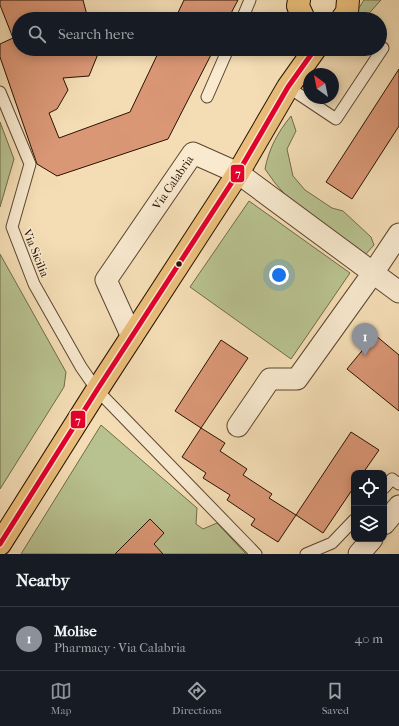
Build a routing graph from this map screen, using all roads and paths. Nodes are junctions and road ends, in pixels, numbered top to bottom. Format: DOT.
graph roads {
  1 [pos="250,0"];
  2 [pos="348,0"];
  3 [pos="245,12"];
  4 [pos="347,12"];
  5 [pos="225,56"];
  6 [pos="295,56"];
  7 [pos="310,56"];
  8 [pos="378,56"];
  9 [pos="288,87"];
  10 [pos="0,92"];
  11 [pos="207,98"];
  12 [pos="238,173"];
  13 [pos="399,234"];
  14 [pos="373,273"];
  15 [pos="399,292"];
  16 [pos="132,337"];
  17 [pos="97,390"];
  18 [pos="238,426"];
  19 [pos="399,484"];
  20 [pos="387,485"];
  21 [pos="399,506"];
  22 [pos="387,520"];
  23 [pos="351,523"];
  24 [pos="369,542"];
  25 [pos="0,544"];
  26 [pos="256,554"];
  27 [pos="306,554"];
  28 [pos="359,554"];
  1 -- 3 [label="lane"];
  2 -- 4 [label="main road"];
  5 -- 11 [label="lane"];
  6 -- 9 [label="main road"];
  7 -- 9 [label="main road"];
  8 -- 9 [label="lane"];
  9 -- 12 [label="main road"];
  10 -- 17 [label="lane, Via Sicilia"];
  12 -- 14 [label="street, Via Calabria"];
  12 -- 16 [label="main road"];
  12 -- 16 [label="street, Via Calabria"];
  13 -- 14 [label="street"];
  14 -- 15 [label="street, Via Calabria"];
  14 -- 18 [label="street"];
  16 -- 17 [label="main road"];
  17 -- 25 [label="main road"];
  17 -- 26 [label="lane, Via Sicilia"];
  19 -- 20 [label="lane"];
  21 -- 22 [label="street"];
  23 -- 27 [label="lane"];
  24 -- 28 [label="street"];
}
